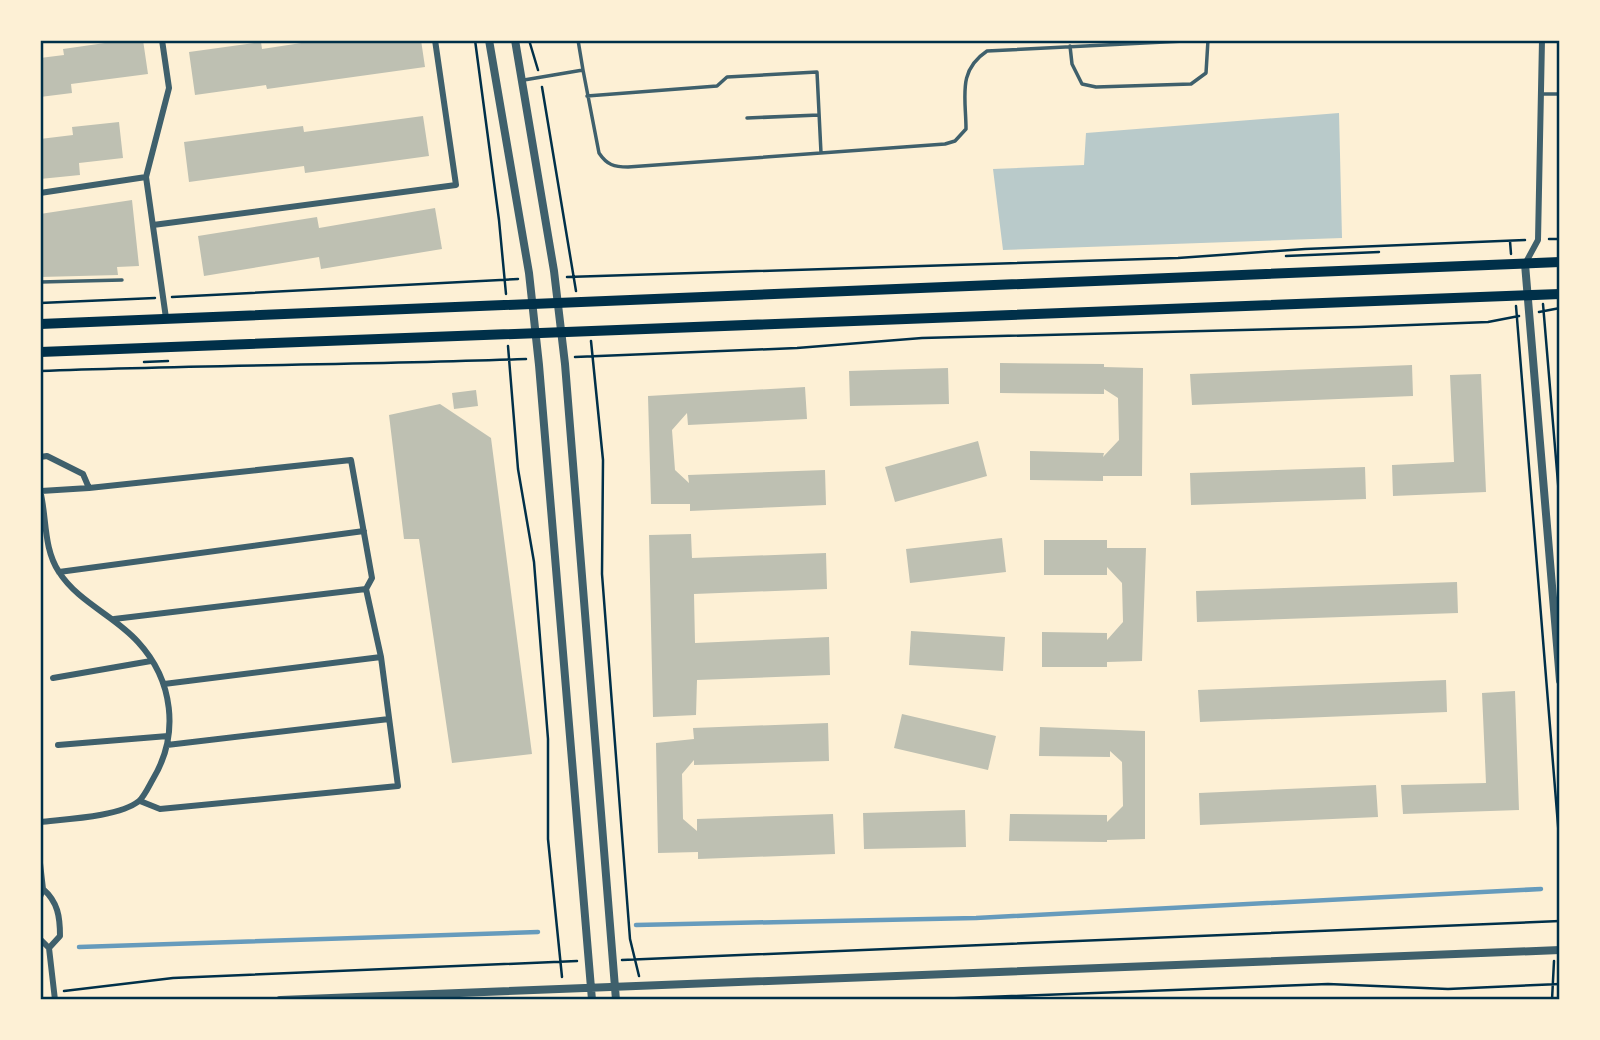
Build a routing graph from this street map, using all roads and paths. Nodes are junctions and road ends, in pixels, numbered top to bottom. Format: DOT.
graph roads {
  1 [pos="162,40"];
  2 [pos="435,40"];
  3 [pos="475,40"];
  4 [pos="489,40"];
  5 [pos="515,40"];
  6 [pos="528,40"];
  7 [pos="578,40"];
  8 [pos="1206,40"];
  9 [pos="1542,40"];
  10 [pos="1070,46"];
  11 [pos="583,70"];
  12 [pos="540,77"];
  13 [pos="522,80"];
  14 [pos="1560,93"];
  15 [pos="1541,94"];
  16 [pos="587,96"];
  17 [pos="819,114"];
  18 [pos="747,118"];
  19 [pos="821,153"];
  20 [pos="146,177"];
  21 [pos="40,193"];
  22 [pos="153,225"];
  23 [pos="1560,239"];
  24 [pos="1538,240"];
  25 [pos="1379,252"];
  26 [pos="1286,256"];
  27 [pos="1560,262"];
  28 [pos="1525,264"];
  29 [pos="504,265"];
  30 [pos="591,276"];
  31 [pos="122,280"];
  32 [pos="501,280"];
  33 [pos="40,282"];
  34 [pos="1560,293"];
  35 [pos="1528,295"];
  36 [pos="163,298"];
  37 [pos="578,301"];
  38 [pos="558,302"];
  39 [pos="40,303"];
  40 [pos="532,303"];
  41 [pos="166,318"];
  42 [pos="1488,322"];
  43 [pos="40,324"];
  44 [pos="562,331"];
  45 [pos="589,331"];
  46 [pos="536,332"];
  47 [pos="1546,337"];
  48 [pos="1518,338"];
  49 [pos="40,352"];
  50 [pos="594,356"];
  51 [pos="565,358"];
  52 [pos="539,359"];
  53 [pos="168,361"];
  54 [pos="144,362"];
  55 [pos="40,371"];
  56 [pos="511,378"];
  57 [pos="40,457"];
  58 [pos="89,488"];
  59 [pos="41,490"];
  60 [pos="1560,507"];
  61 [pos="364,531"];
  62 [pos="58,572"];
  63 [pos="366,589"];
  64 [pos="114,620"];
  65 [pos="381,657"];
  66 [pos="151,661"];
  67 [pos="53,678"];
  68 [pos="1560,681"];
  69 [pos="164,684"];
  70 [pos="389,719"];
  71 [pos="168,736"];
  72 [pos="58,745"];
  73 [pos="167,746"];
  74 [pos="139,801"];
  75 [pos="40,822"];
  76 [pos="1560,850"];
  77 [pos="40,863"];
  78 [pos="43,889"];
  79 [pos="40,897"];
  80 [pos="1560,922"];
  81 [pos="40,939"];
  82 [pos="49,948"];
  83 [pos="1558,950"];
  84 [pos="633,954"];
  85 [pos="559,958"];
  86 [pos="652,958"];
  87 [pos="552,962"];
  88 [pos="1560,984"];
  89 [pos="1552,985"];
  90 [pos="615,986"];
  91 [pos="591,987"];
  92 [pos="55,996"];
  93 [pos="280,1000"];
  94 [pos="592,1000"];
  95 [pos="616,1000"];
  96 [pos="909,1000"];
  97 [pos="1552,1000"];
  1 -- 20 [label="street"];
  2 -- 22 [label="street"];
  3 -- 29 [label="path"];
  4 -- 40 [label="street"];
  5 -- 13 [label="street"];
  6 -- 12 [label="path"];
  7 -- 11 [label="lane"];
  8 -- 10 [label="lane"];
  8 -- 10 [label="lane"];
  9 -- 15 [label="street"];
  10 -- 19 [label="lane"];
  11 -- 12 [label="lane"];
  11 -- 16 [label="lane"];
  12 -- 13 [label="lane"];
  12 -- 37 [label="path"];
  13 -- 38 [label="street"];
  14 -- 15 [label="lane"];
  15 -- 24 [label="street"];
  16 -- 17 [label="lane"];
  16 -- 19 [label="lane"];
  17 -- 18 [label="lane"];
  17 -- 19 [label="lane"];
  20 -- 21 [label="street"];
  20 -- 22 [label="street"];
  22 -- 36 [label="street"];
  23 -- 24 [label="path"];
  24 -- 28 [label="street"];
  24 -- 30 [label="path"];
  25 -- 26 [label="path"];
  27 -- 28 [label="main road"];
  28 -- 35 [label="street"];
  28 -- 37 [label="main road"];
  31 -- 33 [label="lane"];
  32 -- 36 [label="path"];
  34 -- 35 [label="main road"];
  35 -- 45 [label="main road"];
  35 -- 68 [label="street"];
  36 -- 39 [label="path"];
  36 -- 41 [label="street"];
  37 -- 38 [label="main road"];
  38 -- 40 [label="main road"];
  38 -- 44 [label="street"];
  40 -- 41 [label="main road"];
  40 -- 46 [label="street"];
  41 -- 43 [label="main road"];
  42 -- 50 [label="path"];
  44 -- 45 [label="main road"];
  44 -- 46 [label="main road"];
  44 -- 51 [label="street"];
  45 -- 50 [label="path"];
  46 -- 49 [label="main road"];
  46 -- 52 [label="street"];
  47 -- 60 [label="path"];
  48 -- 76 [label="path"];
  50 -- 51 [label="path"];
  50 -- 84 [label="path"];
  51 -- 90 [label="street"];
  52 -- 55 [label="path"];
  52 -- 91 [label="street"];
  53 -- 54 [label="path"];
  56 -- 85 [label="path"];
  57 -- 58 [label="street"];
  58 -- 59 [label="street"];
  58 -- 61 [label="street"];
  59 -- 62 [label="street"];
  61 -- 62 [label="street"];
  61 -- 63 [label="street"];
  62 -- 64 [label="street"];
  63 -- 64 [label="street"];
  63 -- 65 [label="street"];
  64 -- 66 [label="street"];
  65 -- 69 [label="street"];
  65 -- 70 [label="street"];
  66 -- 67 [label="street"];
  66 -- 69 [label="street"];
  69 -- 71 [label="street"];
  70 -- 73 [label="street"];
  70 -- 74 [label="street"];
  71 -- 72 [label="street"];
  71 -- 73 [label="street"];
  73 -- 74 [label="street"];
  74 -- 75 [label="street"];
  77 -- 78 [label="street"];
  78 -- 79 [label="street"];
  78 -- 82 [label="street"];
  80 -- 86 [label="path"];
  81 -- 82 [label="street"];
  82 -- 92 [label="street"];
  83 -- 89 [label="path"];
  83 -- 90 [label="street"];
  87 -- 92 [label="path"];
  88 -- 89 [label="path"];
  89 -- 96 [label="path"];
  89 -- 97 [label="path"];
  90 -- 91 [label="street"];
  90 -- 95 [label="street"];
  91 -- 93 [label="street"];
  91 -- 94 [label="street"];
}
